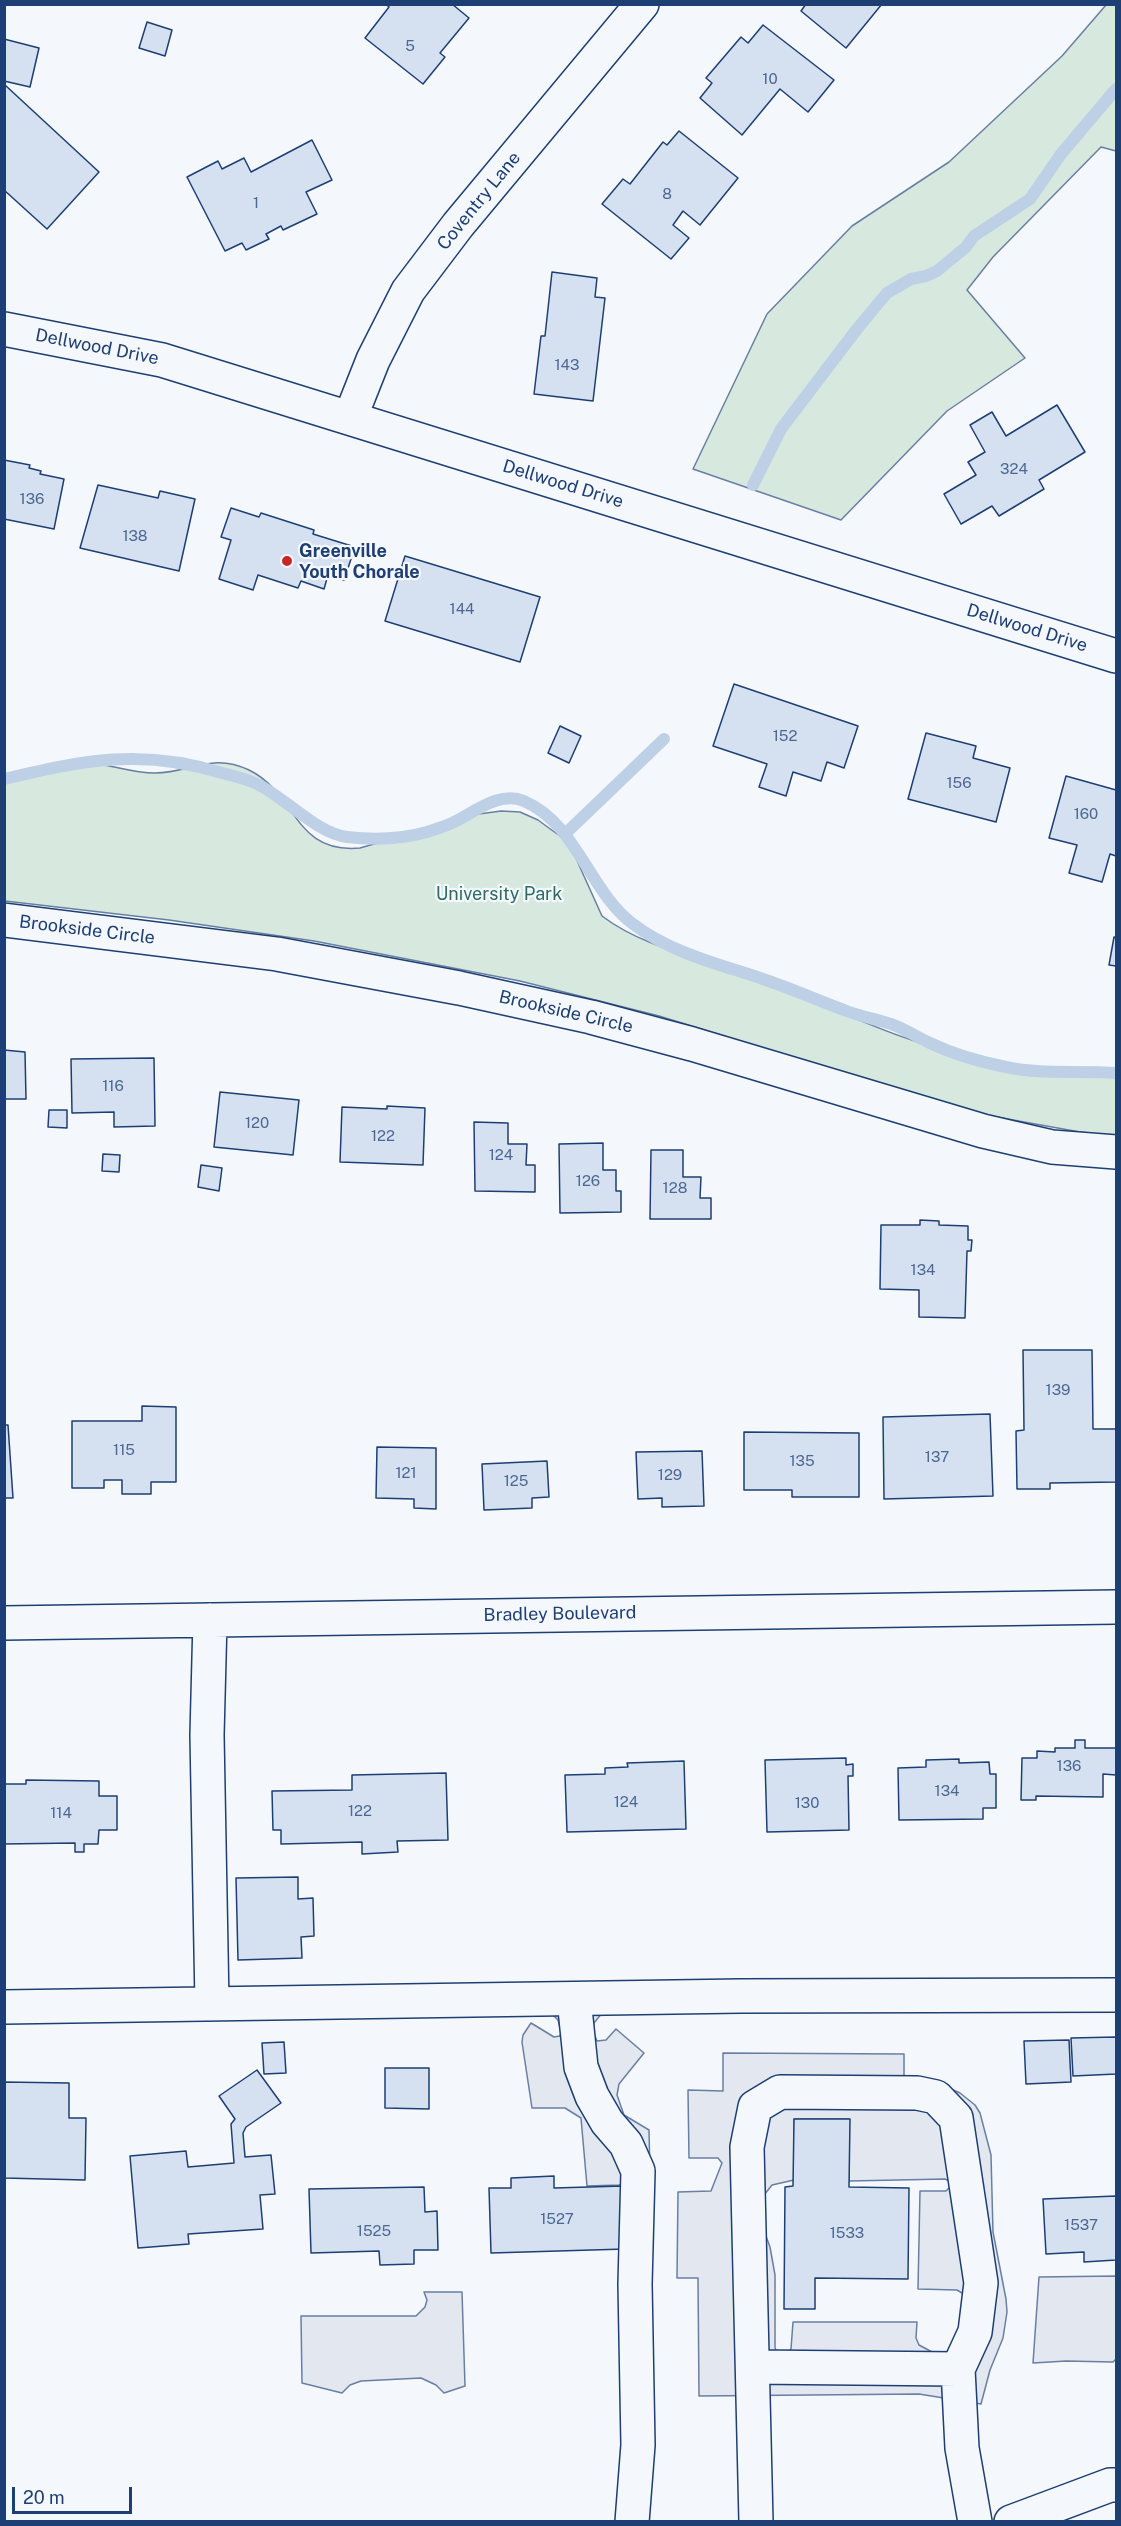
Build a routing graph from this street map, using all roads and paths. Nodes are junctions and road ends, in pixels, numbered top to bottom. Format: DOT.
graph roads {
  1 [pos="642,4"];
  2 [pos="4,329"];
  3 [pos="350,417"];
  4 [pos="1116,656"];
  5 [pos="4,920"];
  6 [pos="1116,1152"];
  7 [pos="1116,1607"];
  8 [pos="210,1620"];
  9 [pos="4,1623"];
  10 [pos="1116,1995"];
  11 [pos="574,1999"];
  12 [pos="212,2004"];
  13 [pos="4,2007"];
  14 [pos="753,2367"];
  15 [pos="958,2369"];
  16 [pos="1116,2485"];
  17 [pos="632,2522"];
  18 [pos="756,2522"];
  19 [pos="975,2522"];
  20 [pos="1011,2522"];
  1 -- 3 [label="street, Coventry Lane"];
  2 -- 3 [label="street, Dellwood Drive"];
  3 -- 4 [label="street, Dellwood Drive"];
  5 -- 6 [label="street, Brookside Circle"];
  7 -- 8 [label="street, Bradley Boulevard"];
  8 -- 9 [label="street, Bradley Boulevard"];
  8 -- 12 [label="street"];
  10 -- 11 [label="street"];
  11 -- 12 [label="street"];
  11 -- 17 [label="street"];
  12 -- 13 [label="street"];
  14 -- 15 [label="street"];
  14 -- 15 [label="street"];
  14 -- 18 [label="street"];
  15 -- 19 [label="street"];
  16 -- 20 [label="street"];
}
